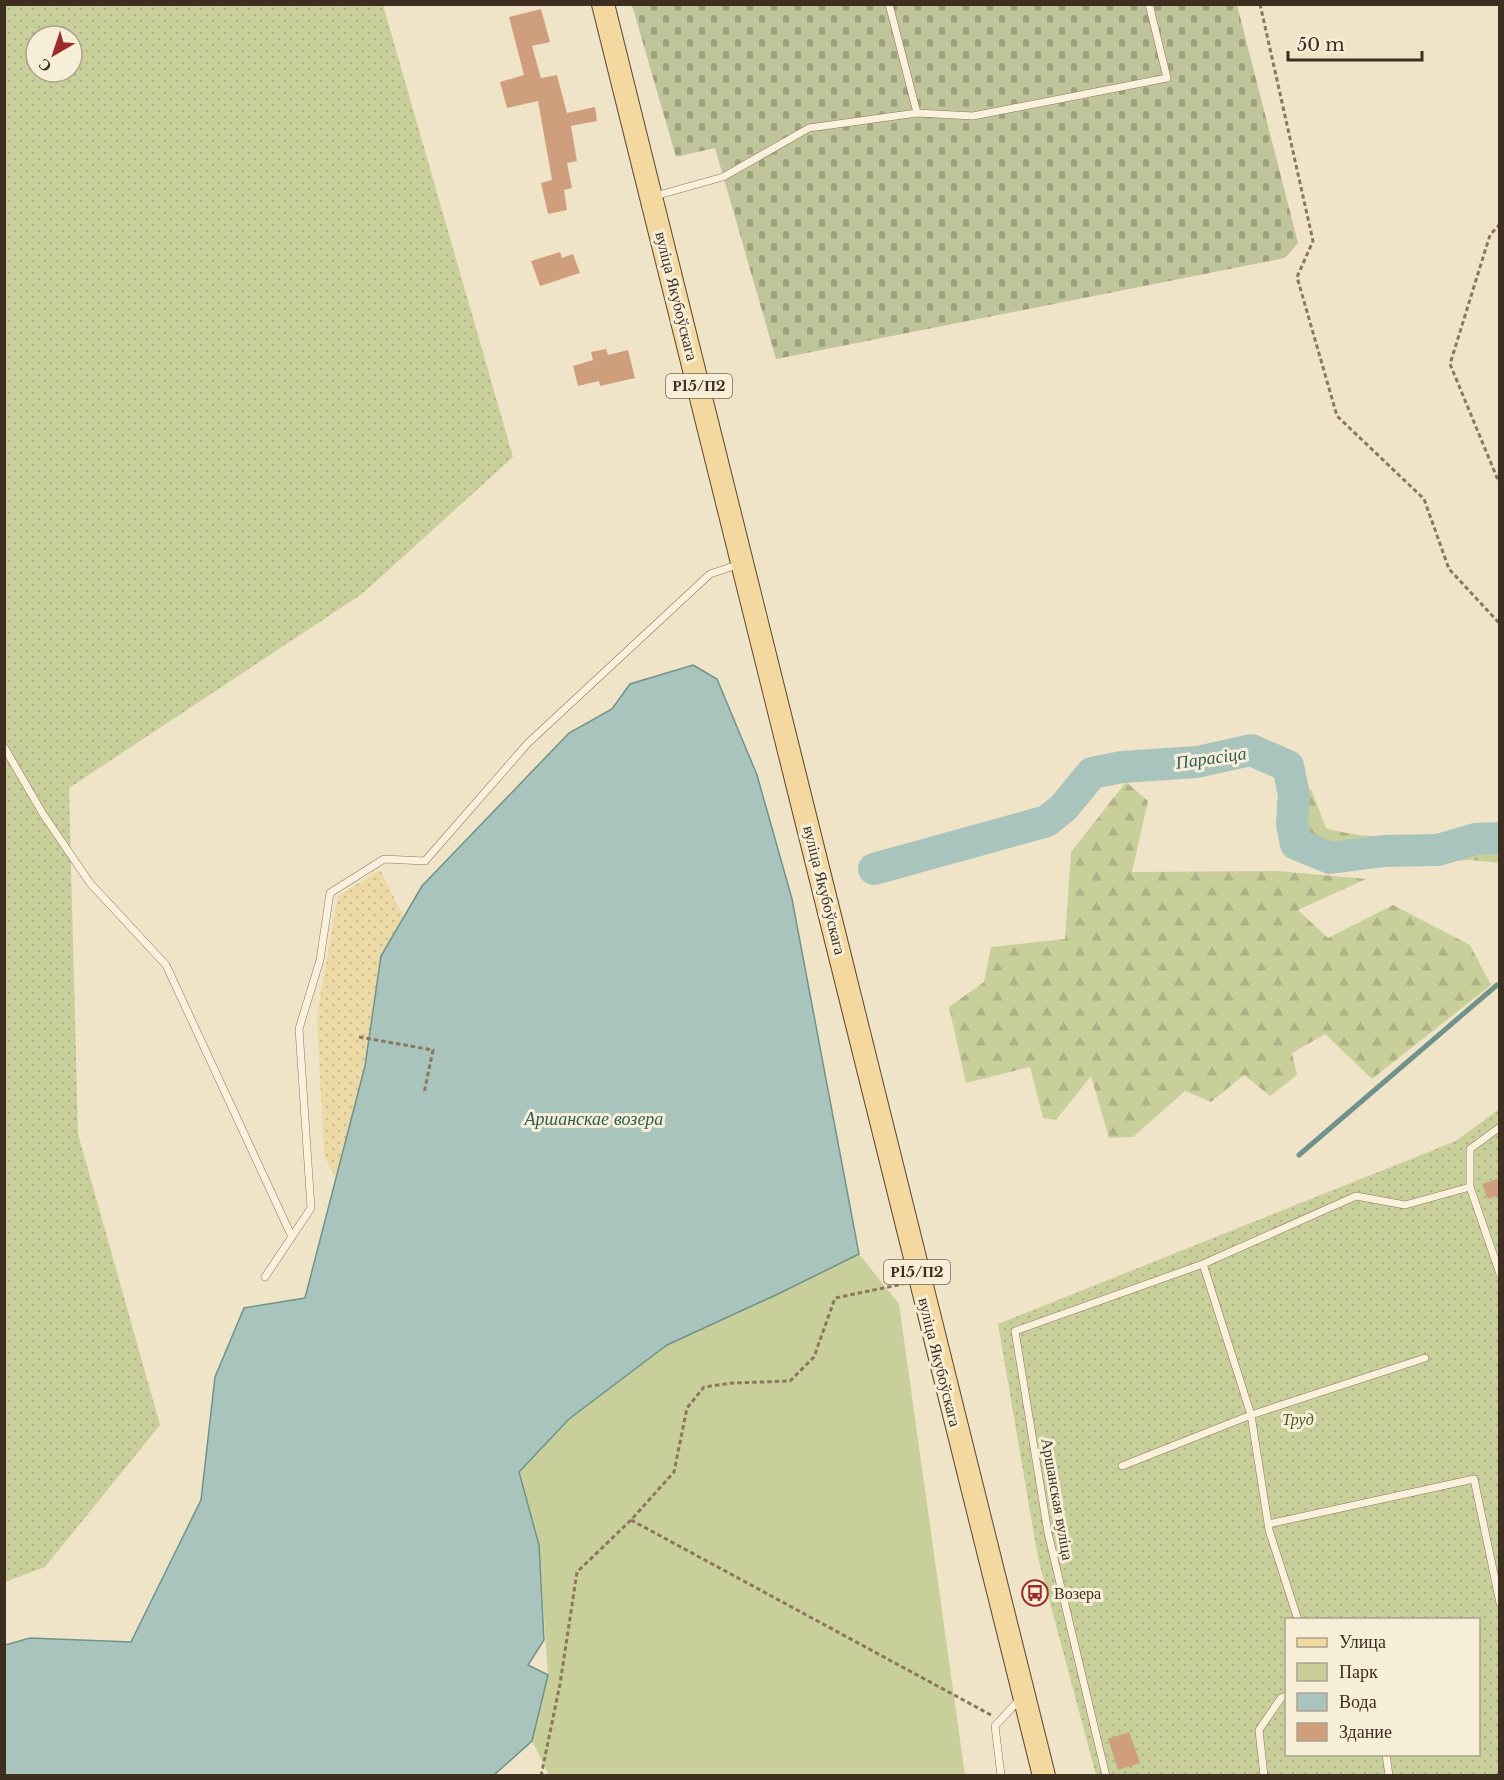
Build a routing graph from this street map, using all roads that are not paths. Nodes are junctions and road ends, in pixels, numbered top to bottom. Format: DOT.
graph roads {
  1 [pos="603,4"];
  2 [pos="889,4"];
  3 [pos="1149,4"];
  4 [pos="917,113"];
  5 [pos="652,196"];
  6 [pos="743,563"];
  7 [pos="4,747"];
  8 [pos="1500,1127"];
  9 [pos="1470,1187"];
  10 [pos="292,1238"];
  11 [pos="1203,1264"];
  12 [pos="1500,1274"];
  13 [pos="265,1277"];
  14 [pos="1425,1358"];
  15 [pos="1251,1415"];
  16 [pos="1122,1466"];
  17 [pos="1268,1524"];
  18 [pos="1500,1603"];
  19 [pos="1297,1618"];
  20 [pos="1024,1695"];
  21 [pos="1285,1697"];
  22 [pos="1386,1756"];
  23 [pos="1001,1776"];
  24 [pos="1044,1776"];
  25 [pos="1106,1776"];
  26 [pos="1264,1776"];
  27 [pos="1389,1776"];
  1 -- 5 [label="main road, вуліца Якубоўскага / Р15/П2"];
  2 -- 4 [label="lane"];
  3 -- 4 [label="lane"];
  4 -- 5 [label="lane"];
  5 -- 6 [label="main road, вуліца Якубоўскага / Р15/П2"];
  6 -- 10 [label="lane"];
  6 -- 20 [label="main road, вуліца Якубоўскага / Р15/П2"];
  7 -- 10 [label="lane"];
  8 -- 9 [label="lane"];
  9 -- 11 [label="lane"];
  9 -- 12 [label="lane"];
  10 -- 13 [label="lane"];
  11 -- 15 [label="lane"];
  11 -- 25 [label="lane, Аршанская вуліца"];
  14 -- 15 [label="lane"];
  15 -- 16 [label="lane"];
  15 -- 17 [label="lane"];
  17 -- 18 [label="lane"];
  17 -- 19 [label="lane"];
  20 -- 23 [label="lane"];
  20 -- 24 [label="main road, вуліца Якубоўскага / Р15/П2"];
  21 -- 26 [label="lane"];
  22 -- 27 [label="lane"];
}
